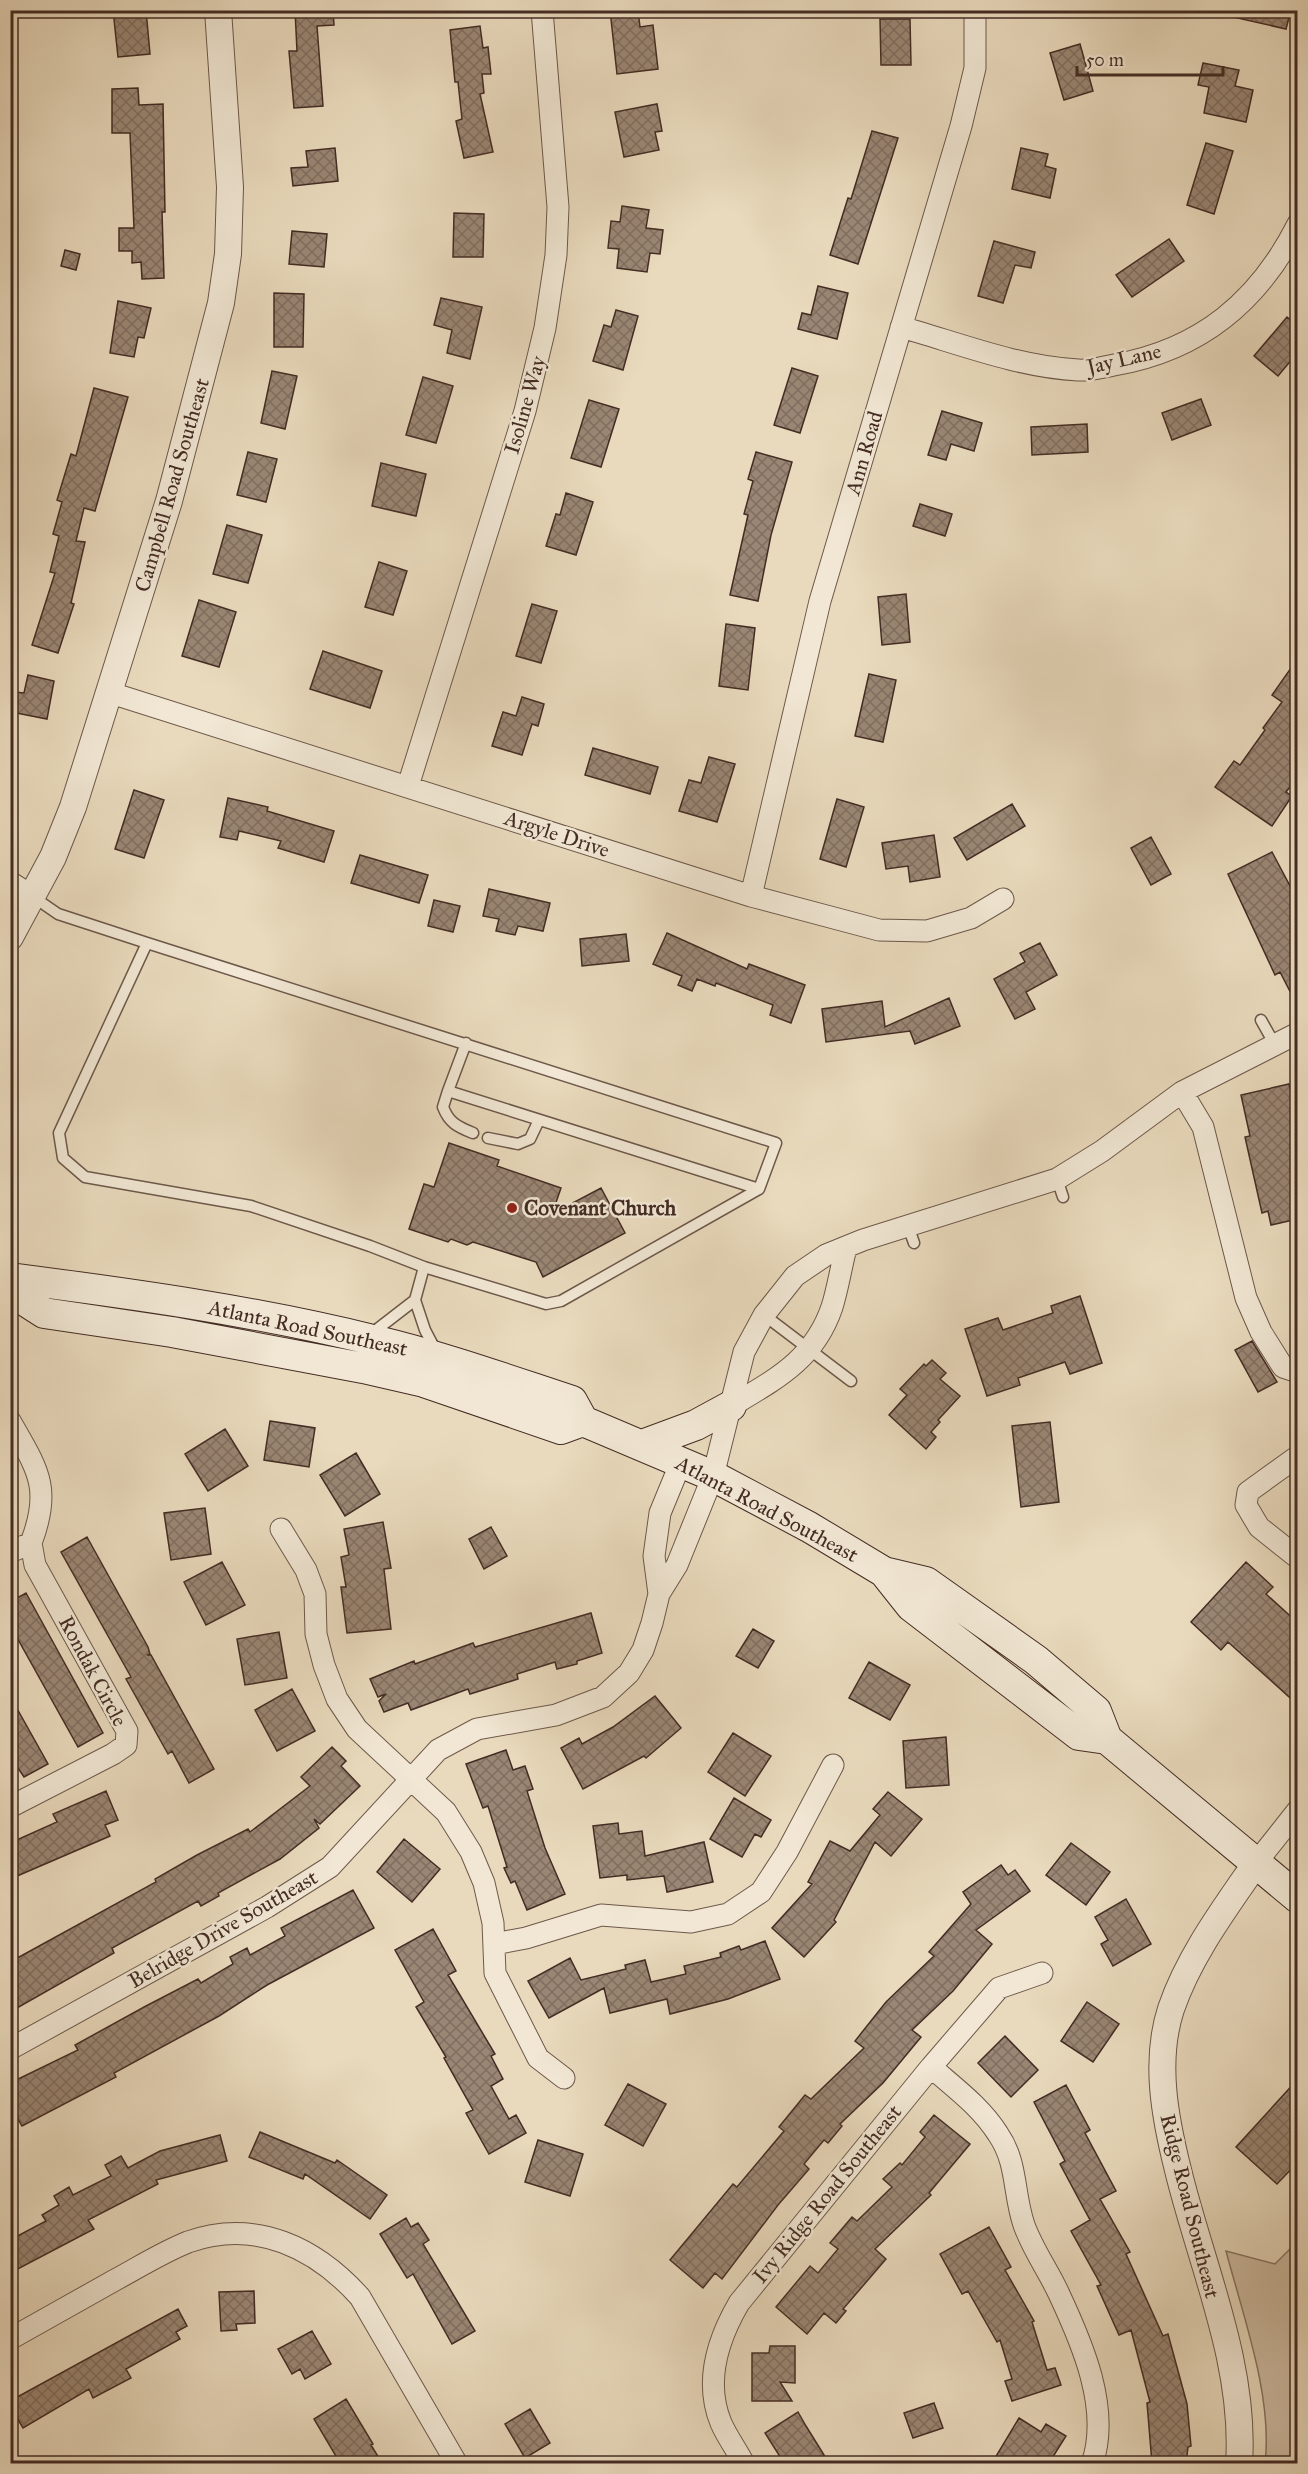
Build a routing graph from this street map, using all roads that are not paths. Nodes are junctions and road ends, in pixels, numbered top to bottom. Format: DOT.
graph roads {
  1 [pos="218,10"];
  2 [pos="542,10"];
  3 [pos="975,10"];
  4 [pos="1298,224"];
  5 [pos="901,327"];
  6 [pos="111,693"];
  7 [pos="408,786"];
  8 [pos="10,882"];
  9 [pos="32,896"];
  10 [pos="751,896"];
  11 [pos="1003,899"];
  12 [pos="10,937"];
  13 [pos="147,943"];
  14 [pos="1261,1020"];
  15 [pos="1298,1033"];
  16 [pos="466,1043"];
  17 [pos="1275,1045"];
  18 [pos="448,1091"];
  19 [pos="1182,1092"];
  20 [pos="539,1120"];
  21 [pos="473,1133"];
  22 [pos="488,1137"];
  23 [pos="759,1189"];
  24 [pos="846,1248"];
  25 [pos="424,1268"];
  26 [pos="12,1289"];
  27 [pos="415,1300"];
  28 [pos="764,1315"];
  29 [pos="366,1338"];
  30 [pos="811,1350"];
  31 [pos="439,1357"];
  32 [pos="1298,1372"];
  33 [pos="850,1381"];
  34 [pos="731,1406"];
  35 [pos="10,1421"];
  36 [pos="583,1421"];
  37 [pos="642,1446"];
  38 [pos="1298,1456"];
  39 [pos="681,1462"];
  40 [pos="713,1476"];
  41 [pos="281,1529"];
  42 [pos="31,1543"];
  43 [pos="10,1552"];
  44 [pos="1298,1558"];
  45 [pos="659,1594"];
  46 [pos="833,1765"];
  47 [pos="411,1779"];
  48 [pos="10,1807"];
  49 [pos="1298,1810"];
  50 [pos="1256,1863"];
  51 [pos="1298,1898"];
  52 [pos="494,1944"];
  53 [pos="1042,1973"];
  54 [pos="10,2049"];
  55 [pos="931,2067"];
  56 [pos="564,2078"];
  57 [pos="10,2339"];
  58 [pos="456,2463"];
  59 [pos="744,2463"];
  60 [pos="1092,2463"];
  61 [pos="1239,2463"];
  1 -- 6 [label="street, Campbell Road Southeast"];
  2 -- 7 [label="street, Isoline Way"];
  3 -- 5 [label="street, Ann Road"];
  4 -- 5 [label="street, Jay Lane"];
  5 -- 10 [label="street, Ann Road"];
  6 -- 7 [label="street, Argyle Drive"];
  6 -- 9 [label="street, Campbell Road Southeast"];
  7 -- 10 [label="street, Argyle Drive"];
  8 -- 9 [label="street"];
  9 -- 12 [label="street, Campbell Road Southeast"];
  9 -- 13 [label="lane"];
  10 -- 11 [label="street, Argyle Drive"];
  13 -- 16 [label="lane"];
  13 -- 25 [label="lane"];
  14 -- 17 [label="lane"];
  15 -- 17 [label="street, Belridge Drive Southeast"];
  16 -- 18 [label="lane"];
  16 -- 23 [label="lane"];
  17 -- 19 [label="street, Belridge Drive Southeast"];
  18 -- 20 [label="lane"];
  18 -- 21 [label="lane"];
  19 -- 24 [label="street, Belridge Drive Southeast"];
  19 -- 32 [label="street"];
  20 -- 22 [label="lane"];
  20 -- 23 [label="lane"];
  23 -- 25 [label="lane"];
  24 -- 28 [label="street, Belridge Drive Southeast"];
  24 -- 30 [label="street"];
  25 -- 27 [label="lane"];
  26 -- 29 [label="main road, Atlanta Road Southeast"];
  26 -- 36 [label="main road, Atlanta Road Southeast"];
  27 -- 29 [label="lane"];
  27 -- 31 [label="lane"];
  28 -- 30 [label="lane"];
  28 -- 34 [label="street, Belridge Drive Southeast"];
  29 -- 31 [label="main road, Atlanta Road Southeast"];
  30 -- 33 [label="lane"];
  30 -- 34 [label="street"];
  31 -- 36 [label="main road, Atlanta Road Southeast"];
  34 -- 37 [label="main road"];
  34 -- 40 [label="street, Belridge Drive Southeast"];
  35 -- 42 [label="street"];
  36 -- 37 [label="main road, Atlanta Road Southeast"];
  37 -- 39 [label="main road, Atlanta Road Southeast"];
  38 -- 44 [label="street"];
  39 -- 40 [label="main road, Atlanta Road Southeast"];
  39 -- 45 [label="street, Belridge Drive Southeast"];
  40 -- 45 [label="street, Belridge Drive Southeast"];
  40 -- 50 [label="main road, Atlanta Road Southeast"];
  41 -- 47 [label="street"];
  42 -- 43 [label="street"];
  42 -- 48 [label="street, Rondak Circle"];
  45 -- 47 [label="street, Belridge Drive Southeast"];
  46 -- 52 [label="street"];
  47 -- 52 [label="street"];
  47 -- 54 [label="street, Belridge Drive Southeast"];
  49 -- 50 [label="street"];
  50 -- 51 [label="main road, Atlanta Road Southeast"];
  50 -- 61 [label="street, Ridge Road Southeast"];
  52 -- 56 [label="street"];
  53 -- 55 [label="street, Ivy Ridge Road Southeast"];
  55 -- 59 [label="street, Ivy Ridge Road Southeast"];
  55 -- 60 [label="street"];
  57 -- 58 [label="street"];
}
